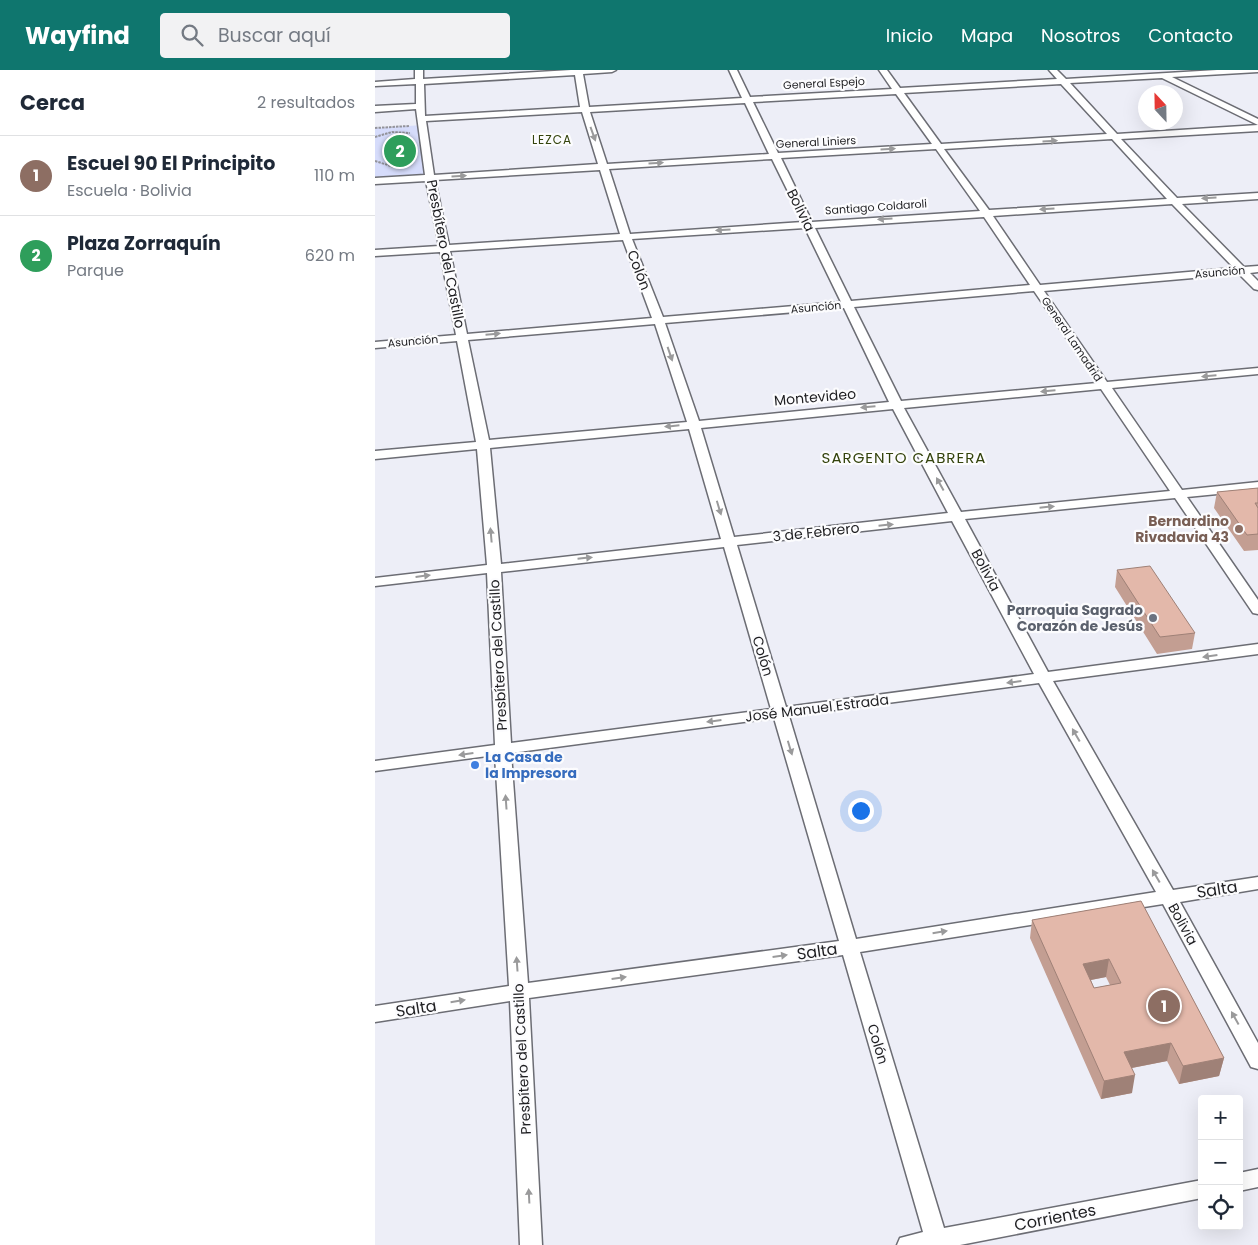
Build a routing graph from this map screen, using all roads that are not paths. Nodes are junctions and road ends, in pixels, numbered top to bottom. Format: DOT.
graph roads {
  1 [pos="612,70"];
  2 [pos="733,70"];
  3 [pos="883,70"];
  4 [pos="1053,70"];
  5 [pos="1147,70"];
  6 [pos="1258,70"];
  7 [pos="578,71"];
  8 [pos="419,76"];
  9 [pos="1163,76"];
  10 [pos="1064,82"];
  11 [pos="375,84"];
  12 [pos="899,90"];
  13 [pos="746,99"];
  14 [pos="375,109"];
  15 [pos="585,109"];
  16 [pos="421,121"];
  17 [pos="1258,122"];
  18 [pos="1258,128"];
  19 [pos="1116,137"];
  20 [pos="941,146"];
  21 [pos="775,156"];
  22 [pos="605,167"];
  23 [pos="430,177"];
  24 [pos="375,181"];
  25 [pos="1258,196"];
  26 [pos="1174,200"];
  27 [pos="987,213"];
  28 [pos="808,224"];
  29 [pos="626,236"];
  30 [pos="443,248"];
  31 [pos="375,253"];
  32 [pos="1258,269"];
  33 [pos="1242,270"];
  34 [pos="1258,287"];
  35 [pos="1037,288"];
  36 [pos="848,304"];
  37 [pos="659,321"];
  38 [pos="462,337"];
  39 [pos="375,345"];
  40 [pos="1258,371"];
  41 [pos="1104,386"];
  42 [pos="896,404"];
  43 [pos="694,424"];
  44 [pos="483,444"];
  45 [pos="375,456"];
  46 [pos="1258,486"];
  47 [pos="1179,494"];
  48 [pos="957,516"];
  49 [pos="729,542"];
  50 [pos="494,568"];
  51 [pos="375,582"];
  52 [pos="1258,610"];
  53 [pos="1258,649"];
  54 [pos="1044,678"];
  55 [pos="780,712"];
  56 [pos="503,749"];
  57 [pos="375,766"];
  58 [pos="1258,883"];
  59 [pos="1168,897"];
  60 [pos="849,946"];
  61 [pos="519,992"];
  62 [pos="375,1014"];
  63 [pos="1258,1061"];
  64 [pos="1258,1178"];
  65 [pos="1243,1181"];
  66 [pos="1198,1190"];
  67 [pos="937,1242"];
  68 [pos="531,1245"];
  69 [pos="907,1245"];
  1 -- 7 [label="street"];
  2 -- 13 [label="street, Bolivia"];
  3 -- 12 [label="street, General Lamadrid"];
  4 -- 10 [label="street"];
  5 -- 9 [label="street"];
  6 -- 9 [label="street, General Espejo"];
  7 -- 8 [label="street"];
  7 -- 15 [label="street, Colón"];
  8 -- 11 [label="street"];
  8 -- 16 [label="street, Presbítero del Castillo"];
  9 -- 10 [label="street, General Espejo"];
  9 -- 17 [label="street"];
  10 -- 12 [label="street, General Espejo"];
  10 -- 19 [label="street"];
  12 -- 13 [label="street, General Espejo"];
  12 -- 20 [label="street, General Lamadrid"];
  13 -- 15 [label="street, General Espejo"];
  13 -- 21 [label="street, Bolivia"];
  14 -- 16 [label="street, General Espejo"];
  15 -- 16 [label="street, General Espejo"];
  15 -- 22 [label="street, Colón, one-way"];
  16 -- 23 [label="street, Presbítero del Castillo"];
  18 -- 19 [label="street, General Liniers"];
  20 -- 19 [label="street, General Liniers, one-way"];
  19 -- 26 [label="street"];
  21 -- 20 [label="street, General Liniers, one-way"];
  20 -- 27 [label="street, General Lamadrid"];
  22 -- 21 [label="street, General Liniers, one-way"];
  21 -- 28 [label="street, Bolivia"];
  23 -- 22 [label="street, General Liniers, one-way"];
  22 -- 29 [label="street, Colón"];
  23 -- 24 [label="street, General Liniers"];
  23 -- 30 [label="street, Presbítero del Castillo"];
  25 -- 26 [label="street, Santiago Coldaroli, one-way"];
  26 -- 27 [label="street, Santiago Coldaroli, one-way"];
  26 -- 33 [label="street"];
  27 -- 28 [label="street, Santiago Coldaroli, one-way"];
  27 -- 35 [label="street, General Lamadrid"];
  28 -- 29 [label="street, Santiago Coldaroli, one-way"];
  28 -- 36 [label="street, Bolivia"];
  29 -- 30 [label="street, Santiago Coldaroli"];
  29 -- 37 [label="street, Colón"];
  30 -- 31 [label="street, Santiago Coldaroli"];
  30 -- 38 [label="street, Presbítero del Castillo"];
  32 -- 33 [label="street, Asunción"];
  33 -- 34 [label="street"];
  33 -- 35 [label="street, Asunción"];
  35 -- 36 [label="street, Asunción"];
  35 -- 41 [label="street, General Lamadrid"];
  36 -- 37 [label="street, Asunción"];
  36 -- 42 [label="street, Bolivia"];
  38 -- 37 [label="street, Asunción, one-way"];
  37 -- 43 [label="street, Colón, one-way"];
  38 -- 39 [label="street, Asunción"];
  38 -- 44 [label="street, Presbítero del Castillo"];
  40 -- 41 [label="street, Montevideo, one-way"];
  41 -- 42 [label="street, Montevideo, one-way"];
  41 -- 47 [label="street, General Lamadrid"];
  42 -- 43 [label="street, Montevideo, one-way"];
  48 -- 42 [label="street, Bolivia, one-way"];
  43 -- 44 [label="street, Montevideo, one-way"];
  43 -- 49 [label="street, Colón, one-way"];
  44 -- 45 [label="street, Montevideo"];
  50 -- 44 [label="street, Presbítero del Castillo, one-way"];
  46 -- 47 [label="street, 3 de Febrero"];
  48 -- 47 [label="street, 3 de Febrero, one-way"];
  47 -- 52 [label="street, General Lamadrid"];
  49 -- 48 [label="street, 3 de Febrero, one-way"];
  48 -- 54 [label="street, Bolivia"];
  50 -- 49 [label="street, 3 de Febrero, one-way"];
  49 -- 55 [label="street, Colón"];
  51 -- 50 [label="street, 3 de Febrero, one-way"];
  50 -- 56 [label="street, Presbítero del Castillo"];
  53 -- 54 [label="street, José Manuel Estrada, one-way"];
  54 -- 55 [label="street, José Manuel Estrada, one-way"];
  59 -- 54 [label="street, Bolivia, one-way"];
  55 -- 56 [label="street, José Manuel Estrada, one-way"];
  55 -- 60 [label="street, Colón, one-way"];
  56 -- 57 [label="street, José Manuel Estrada, one-way"];
  61 -- 56 [label="street, Presbítero del Castillo, one-way"];
  58 -- 59 [label="street, Salta"];
  60 -- 59 [label="street, Salta, one-way"];
  63 -- 59 [label="street, Bolivia, one-way"];
  61 -- 60 [label="street, Salta, one-way"];
  60 -- 67 [label="street, Colón"];
  62 -- 61 [label="street, Salta, one-way"];
  68 -- 61 [label="street, Presbítero del Castillo, one-way"];
  64 -- 65 [label="street"];
  66 -- 67 [label="street, Corrientes"];
  67 -- 69 [label="street, Corrientes"];
}
